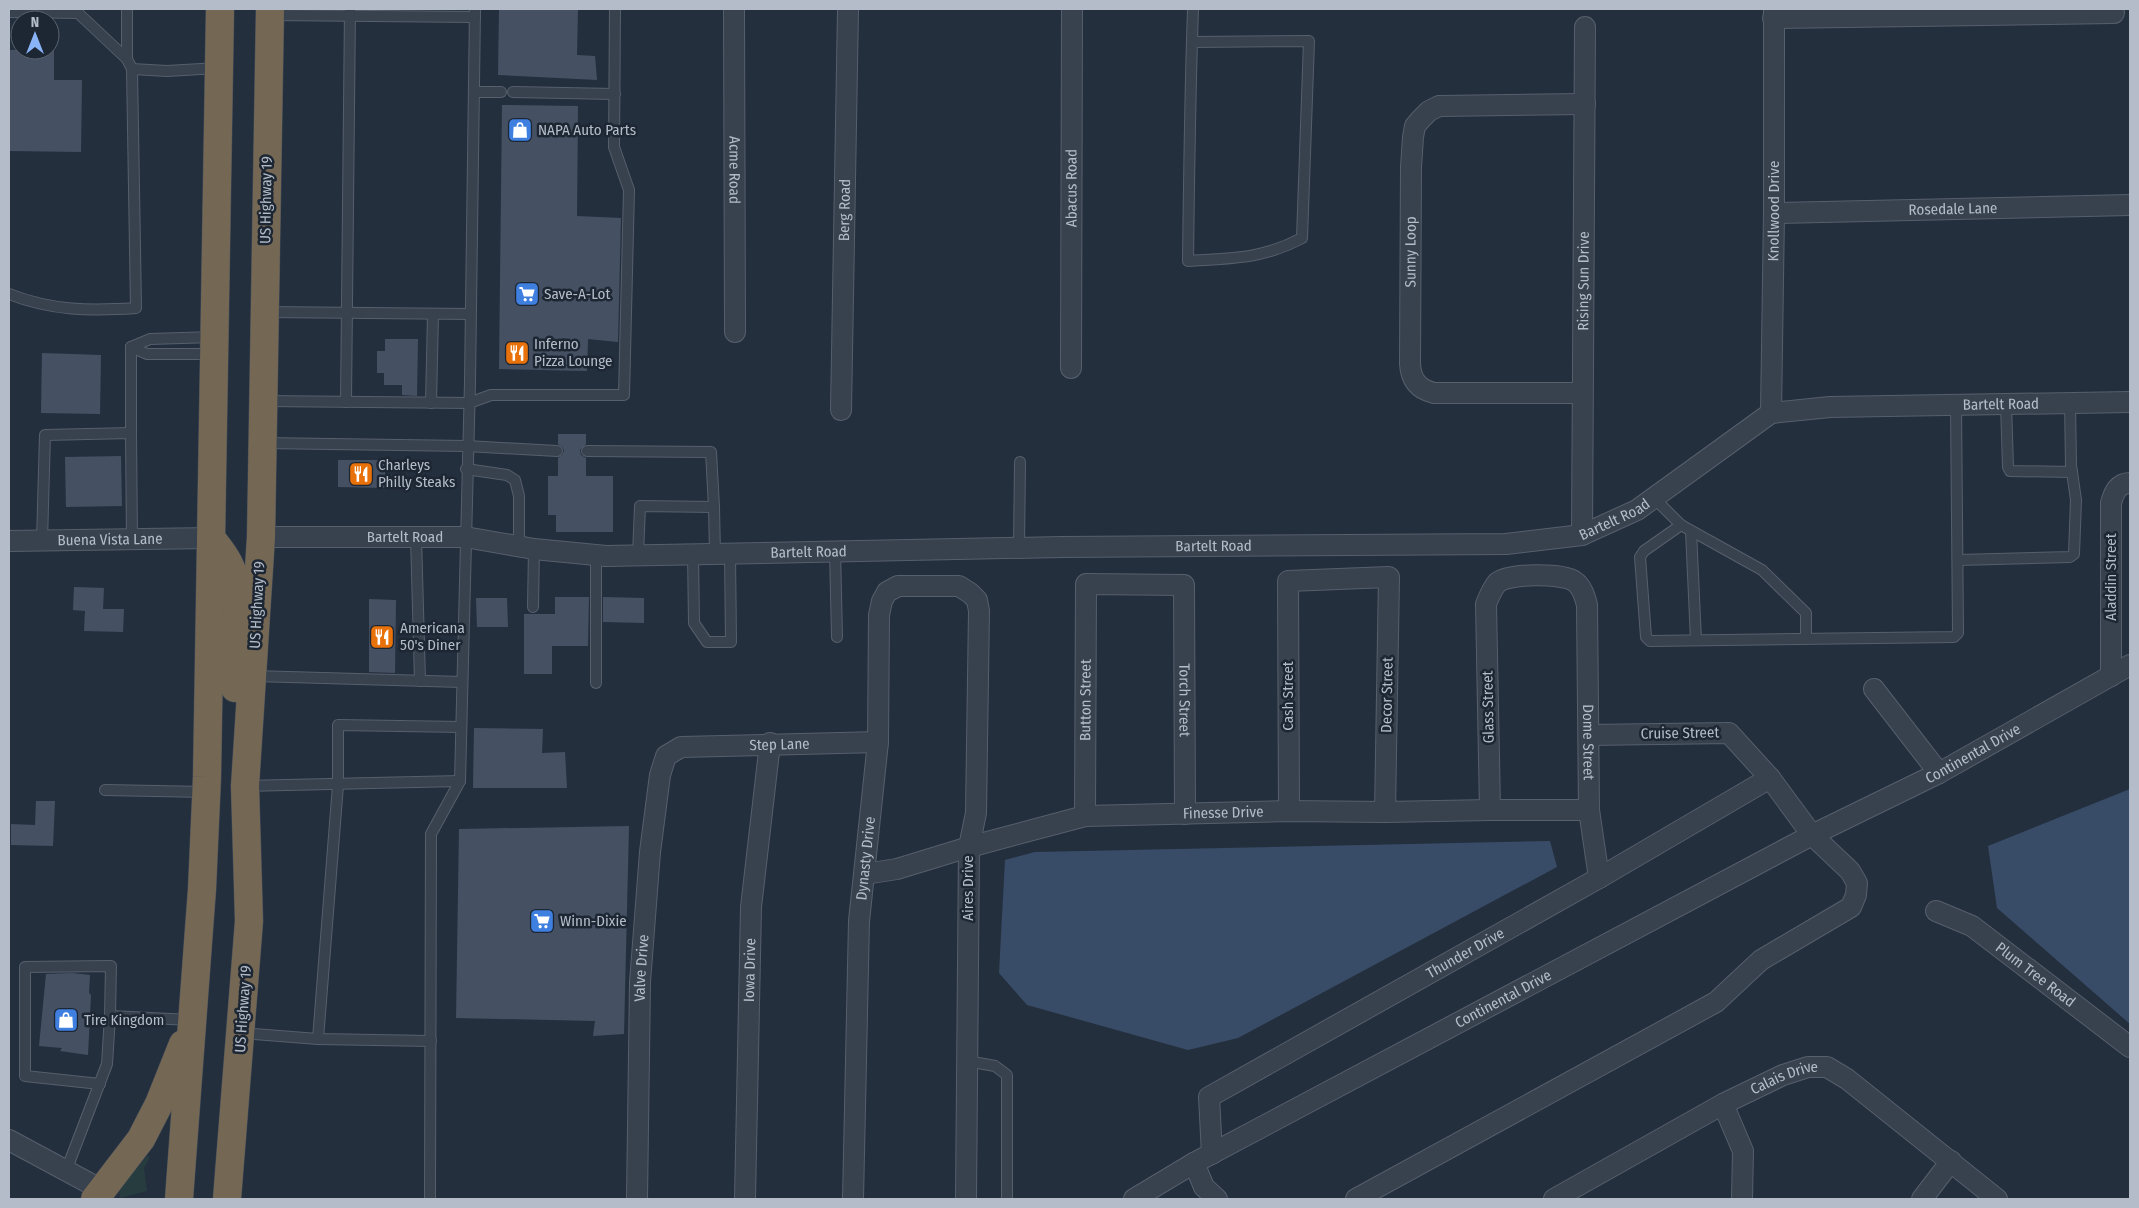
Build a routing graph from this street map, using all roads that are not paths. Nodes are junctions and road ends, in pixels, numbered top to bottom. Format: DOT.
graph roads {
  1 [pos="127,9"];
  2 [pos="220,9"];
  3 [pos="615,9"];
  4 [pos="734,9"];
  5 [pos="848,9"];
  6 [pos="1072,9"];
  7 [pos="1193,9"];
  8 [pos="78,11"];
  9 [pos="9,12"];
  10 [pos="270,12"];
  11 [pos="350,12"];
  12 [pos="475,13"];
  13 [pos="1773,13"];
  14 [pos="2114,13"];
  15 [pos="1585,27"];
  16 [pos="1192,42"];
  17 [pos="127,59"];
  18 [pos="219,68"];
  19 [pos="132,69"];
  20 [pos="474,92"];
  21 [pos="501,92"];
  22 [pos="513,92"];
  23 [pos="615,94"];
  24 [pos="1585,104"];
  25 [pos="2130,205"];
  26 [pos="1774,213"];
  27 [pos="9,294"];
  28 [pos="264,312"];
  29 [pos="346,313"];
  30 [pos="433,314"];
  31 [pos="470,314"];
  32 [pos="735,332"];
  33 [pos="214,346"];
  34 [pos="132,347"];
  35 [pos="1071,368"];
  36 [pos="1582,393"];
  37 [pos="263,401"];
  38 [pos="346,402"];
  39 [pos="432,402"];
  40 [pos="2130,402"];
  41 [pos="469,403"];
  42 [pos="2070,403"];
  43 [pos="2006,404"];
  44 [pos="1956,405"];
  45 [pos="841,410"];
  46 [pos="1771,413"];
  47 [pos="131,433"];
  48 [pos="262,443"];
  49 [pos="467,446"];
  50 [pos="557,451"];
  51 [pos="587,451"];
  52 [pos="1020,462"];
  53 [pos="466,469"];
  54 [pos="2072,472"];
  55 [pos="2127,483"];
  56 [pos="1654,498"];
  57 [pos="714,507"];
  58 [pos="1681,524"];
  59 [pos="1692,531"];
  60 [pos="1582,535"];
  61 [pos="260,537"];
  62 [pos="416,537"];
  63 [pos="465,537"];
  64 [pos="211,538"];
  65 [pos="132,540"];
  66 [pos="9,541"];
  67 [pos="42,541"];
  68 [pos="526,548"];
  69 [pos="1019,548"];
  70 [pos="835,551"];
  71 [pos="722,553"];
  72 [pos="693,554"];
  73 [pos="596,555"];
  74 [pos="638,555"];
  75 [pos="1958,560"];
  76 [pos="1389,577"];
  77 [pos="1184,585"];
  78 [pos="959,586"];
  79 [pos="1588,605"];
  80 [pos="533,607"];
  81 [pos="837,637"];
  82 [pos="1806,639"];
  83 [pos="1696,640"];
  84 [pos="2130,665"];
  85 [pos="254,676"];
  86 [pos="2111,676"];
  87 [pos="420,681"];
  88 [pos="462,682"];
  89 [pos="596,683"];
  90 [pos="1874,689"];
  91 [pos="460,727"];
  92 [pos="1589,735"];
  93 [pos="878,742"];
  94 [pos="770,743"];
  95 [pos="681,746"];
  96 [pos="1939,773"];
  97 [pos="1770,778"];
  98 [pos="460,781"];
  99 [pos="338,785"];
  100 [pos="245,786"];
  101 [pos="105,790"];
  102 [pos="206,792"];
  103 [pos="1490,810"];
  104 [pos="1589,810"];
  105 [pos="1289,811"];
  106 [pos="1385,812"];
  107 [pos="1185,814"];
  108 [pos="1085,816"];
  109 [pos="1812,835"];
  110 [pos="969,847"];
  111 [pos="865,874"];
  112 [pos="1599,878"];
  113 [pos="1936,911"];
  114 [pos="110,1016"];
  115 [pos="193,1020"];
  116 [pos="241,1033"];
  117 [pos="318,1039"];
  118 [pos="431,1041"];
  119 [pos="2130,1047"];
  120 [pos="967,1061"];
  121 [pos="100,1084"];
  122 [pos="1723,1104"];
  123 [pos="9,1140"];
  124 [pos="1203,1158"];
  125 [pos="1951,1161"];
  126 [pos="66,1171"];
  127 [pos="98,1195"];
  128 [pos="178,1199"];
  129 [pos="227,1199"];
  130 [pos="430,1199"];
  131 [pos="637,1199"];
  132 [pos="745,1199"];
  133 [pos="853,1199"];
  134 [pos="966,1199"];
  135 [pos="1007,1199"];
  136 [pos="1134,1199"];
  137 [pos="1217,1199"];
  138 [pos="1356,1199"];
  139 [pos="1554,1199"];
  140 [pos="1742,1199"];
  141 [pos="1922,1199"];
  142 [pos="1998,1199"];
  1 -- 17 [label="lane"];
  2 -- 18 [label="highway"];
  3 -- 23 [label="lane"];
  4 -- 32 [label="street, Acme Road"];
  5 -- 45 [label="street, Berg Road"];
  6 -- 35 [label="street, Abacus Road"];
  7 -- 16 [label="lane"];
  8 -- 9 [label="lane"];
  8 -- 17 [label="lane"];
  10 -- 11 [label="lane"];
  10 -- 28 [label="highway, US Highway 19"];
  11 -- 12 [label="lane"];
  11 -- 29 [label="lane"];
  12 -- 20 [label="lane"];
  13 -- 14 [label="street"];
  13 -- 26 [label="street, Knollwood Drive"];
  15 -- 24 [label="street, Rising Sun Drive"];
  16 -- 16 [label="lane"];
  17 -- 19 [label="lane"];
  18 -- 19 [label="lane"];
  18 -- 33 [label="highway"];
  19 -- 27 [label="lane"];
  20 -- 21 [label="lane"];
  20 -- 31 [label="lane"];
  22 -- 23 [label="lane"];
  23 -- 41 [label="lane"];
  24 -- 36 [label="street, Rising Sun Drive"];
  24 -- 36 [label="street, Sunny Loop"];
  25 -- 26 [label="street, Rosedale Lane"];
  26 -- 46 [label="street, Knollwood Drive"];
  28 -- 29 [label="lane"];
  28 -- 37 [label="highway, US Highway 19"];
  29 -- 30 [label="lane"];
  29 -- 38 [label="lane"];
  30 -- 31 [label="lane"];
  30 -- 39 [label="lane"];
  31 -- 41 [label="lane"];
  33 -- 34 [label="lane"];
  33 -- 34 [label="lane"];
  33 -- 64 [label="highway"];
  34 -- 47 [label="lane"];
  36 -- 60 [label="street, Rising Sun Drive"];
  37 -- 38 [label="lane"];
  37 -- 48 [label="highway, US Highway 19"];
  38 -- 39 [label="lane"];
  39 -- 41 [label="lane"];
  40 -- 42 [label="street, Bartelt Road"];
  41 -- 49 [label="lane"];
  42 -- 43 [label="street, Bartelt Road"];
  42 -- 54 [label="lane"];
  43 -- 44 [label="street, Bartelt Road"];
  43 -- 54 [label="lane"];
  44 -- 46 [label="street, Bartelt Road"];
  44 -- 75 [label="lane"];
  46 -- 56 [label="street, Bartelt Road"];
  47 -- 65 [label="lane"];
  47 -- 67 [label="lane"];
  48 -- 49 [label="lane"];
  48 -- 61 [label="highway, US Highway 19"];
  49 -- 50 [label="lane"];
  49 -- 53 [label="lane"];
  51 -- 57 [label="lane"];
  52 -- 69 [label="lane"];
  53 -- 63 [label="lane"];
  53 -- 68 [label="lane"];
  54 -- 75 [label="lane"];
  55 -- 86 [label="street, Aladdin Street"];
  56 -- 58 [label="lane"];
  56 -- 60 [label="street, Bartelt Road"];
  57 -- 71 [label="lane"];
  57 -- 74 [label="lane"];
  58 -- 59 [label="lane"];
  58 -- 83 [label="lane"];
  59 -- 82 [label="lane"];
  59 -- 83 [label="lane"];
  60 -- 69 [label="street, Bartelt Road"];
  61 -- 62 [label="street, Bartelt Road"];
  61 -- 85 [label="highway, US Highway 19"];
  62 -- 63 [label="street, Bartelt Road"];
  62 -- 87 [label="lane"];
  63 -- 68 [label="street, Bartelt Road"];
  63 -- 88 [label="lane"];
  64 -- 65 [label="street, Buena Vista Lane"];
  64 -- 100 [label="highway"];
  64 -- 102 [label="highway"];
  65 -- 67 [label="street, Buena Vista Lane"];
  66 -- 67 [label="street, Buena Vista Lane"];
  68 -- 73 [label="street, Bartelt Road"];
  68 -- 80 [label="lane"];
  69 -- 70 [label="street, Bartelt Road"];
  70 -- 71 [label="street, Bartelt Road"];
  70 -- 81 [label="lane"];
  71 -- 72 [label="street, Bartelt Road"];
  71 -- 72 [label="lane"];
  72 -- 74 [label="street, Bartelt Road"];
  73 -- 74 [label="street, Bartelt Road"];
  73 -- 89 [label="lane"];
  75 -- 82 [label="lane"];
  76 -- 105 [label="street, Cash Street"];
  76 -- 106 [label="street, Decor Street"];
  77 -- 107 [label="street, Torch Street"];
  77 -- 108 [label="street, Button Street"];
  78 -- 93 [label="street, Dynasty Drive"];
  78 -- 110 [label="street, Aires Drive"];
  79 -- 92 [label="street, Dome Street"];
  79 -- 103 [label="street, Glass Street"];
  82 -- 83 [label="lane"];
  84 -- 86 [label="street, Continental Drive"];
  85 -- 87 [label="lane"];
  85 -- 100 [label="highway, US Highway 19"];
  86 -- 96 [label="street, Continental Drive"];
  87 -- 88 [label="lane"];
  88 -- 91 [label="lane"];
  90 -- 96 [label="street"];
  91 -- 98 [label="lane"];
  91 -- 99 [label="lane"];
  92 -- 97 [label="street, Cruise Street"];
  92 -- 104 [label="street, Dome Street"];
  93 -- 94 [label="street, Step Lane"];
  93 -- 111 [label="street, Dynasty Drive"];
  94 -- 95 [label="street, Step Lane"];
  94 -- 132 [label="street, Iowa Drive"];
  95 -- 131 [label="street, Valve Drive"];
  96 -- 109 [label="street, Continental Drive"];
  97 -- 109 [label="street, Cruise Street"];
  97 -- 112 [label="street, Thunder Drive"];
  98 -- 99 [label="lane"];
  98 -- 118 [label="lane"];
  99 -- 100 [label="lane"];
  99 -- 117 [label="lane"];
  100 -- 116 [label="highway, US Highway 19"];
  101 -- 102 [label="lane"];
  102 -- 115 [label="highway"];
  103 -- 104 [label="street, Finesse Drive"];
  103 -- 106 [label="street, Finesse Drive"];
  104 -- 112 [label="street, Dome Street"];
  105 -- 106 [label="street, Finesse Drive"];
  105 -- 107 [label="street, Finesse Drive"];
  107 -- 108 [label="street, Finesse Drive"];
  108 -- 110 [label="street, Finesse Drive"];
  109 -- 124 [label="street, Continental Drive"];
  109 -- 138 [label="street"];
  110 -- 111 [label="street, Finesse Drive"];
  110 -- 120 [label="street, Aires Drive"];
  111 -- 133 [label="street, Dynasty Drive"];
  112 -- 124 [label="street, Thunder Drive"];
  113 -- 119 [label="street, Plum Tree Road"];
  114 -- 115 [label="lane"];
  114 -- 121 [label="lane"];
  114 -- 121 [label="lane"];
  115 -- 127 [label="highway"];
  115 -- 128 [label="highway"];
  116 -- 117 [label="lane"];
  116 -- 129 [label="highway, US Highway 19"];
  117 -- 118 [label="lane"];
  118 -- 130 [label="lane"];
  120 -- 134 [label="street, Aires Drive"];
  120 -- 135 [label="lane"];
  121 -- 126 [label="lane"];
  122 -- 125 [label="street, Calais Drive"];
  122 -- 139 [label="street, Calais Drive"];
  122 -- 140 [label="street"];
  123 -- 126 [label="street"];
  124 -- 136 [label="street, Continental Drive"];
  124 -- 137 [label="street"];
  125 -- 141 [label="street"];
  125 -- 142 [label="street, Calais Drive"];
  126 -- 127 [label="street"];
}
